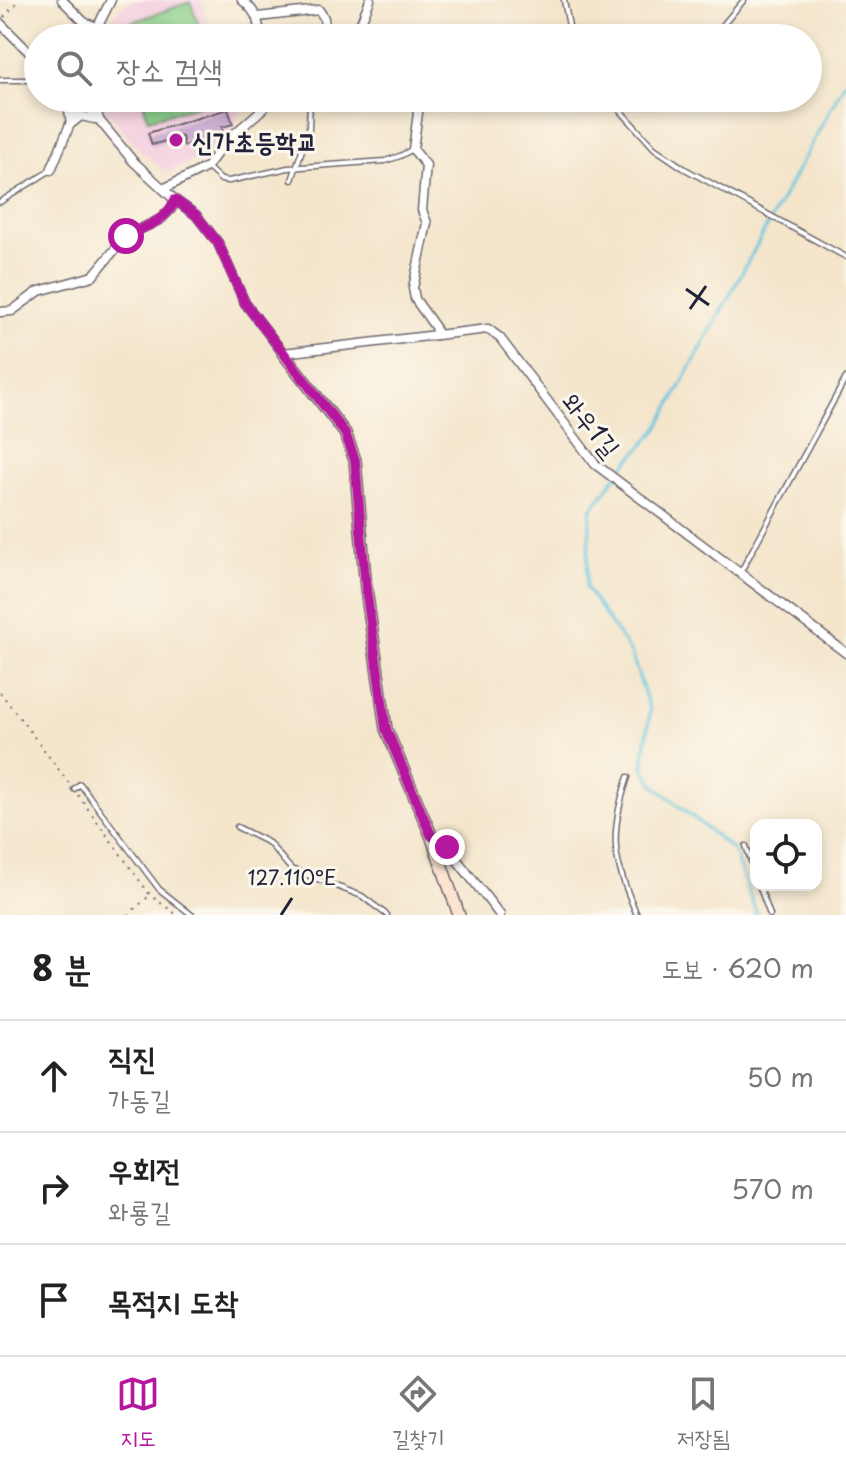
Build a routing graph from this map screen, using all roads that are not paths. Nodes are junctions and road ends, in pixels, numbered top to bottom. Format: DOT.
graph roads {
  1 [pos="111,0"];
  2 [pos="242,0"];
  3 [pos="370,0"];
  4 [pos="564,0"];
  5 [pos="744,0"];
  6 [pos="68,2"];
  7 [pos="258,17"];
  8 [pos="0,22"];
  9 [pos="89,24"];
  10 [pos="98,24"];
  11 [pos="259,24"];
  12 [pos="325,24"];
  13 [pos="360,24"];
  14 [pos="569,24"];
  15 [pos="724,24"];
  16 [pos="24,47"];
  17 [pos="0,80"];
  18 [pos="24,80"];
  19 [pos="69,112"];
  20 [pos="75,112"];
  21 [pos="90,112"];
  22 [pos="96,112"];
  23 [pos="256,112"];
  24 [pos="310,112"];
  25 [pos="418,112"];
  26 [pos="622,112"];
  27 [pos="71,124"];
  28 [pos="100,124"];
  29 [pos="413,149"];
  30 [pos="207,167"];
  31 [pos="296,167"];
  32 [pos="51,170"];
  33 [pos="292,180"];
  34 [pos="163,189"];
  35 [pos="175,200"];
  36 [pos="0,202"];
  37 [pos="846,257"];
  38 [pos="0,312"];
  39 [pos="437,335"];
  40 [pos="283,353"];
  41 [pos="846,378"];
  42 [pos="740,574"];
  43 [pos="846,653"];
  44 [pos="628,777"];
  45 [pos="74,789"];
  46 [pos="237,827"];
  47 [pos="431,835"];
  48 [pos="746,846"];
  49 [pos="750,858"];
  50 [pos="761,891"];
  51 [pos="192,915"];
  52 [pos="387,915"];
  53 [pos="459,915"];
  54 [pos="500,915"];
  55 [pos="637,915"];
  56 [pos="770,915"];
  1 -- 10 [label="street"];
  2 -- 7 [label="street"];
  3 -- 13 [label="street"];
  4 -- 14 [label="lane"];
  5 -- 15 [label="lane"];
  6 -- 9 [label="street"];
  7 -- 11 [label="street"];
  7 -- 12 [label="street"];
  8 -- 16 [label="street"];
  17 -- 18 [label="lane"];
  19 -- 27 [label="street"];
  20 -- 27 [label="street"];
  21 -- 28 [label="street"];
  22 -- 28 [label="street"];
  23 -- 30 [label="street"];
  24 -- 31 [label="lane"];
  25 -- 29 [label="street"];
  26 -- 37 [label="lane"];
  27 -- 28 [label="street"];
  27 -- 32 [label="street"];
  28 -- 34 [label="street"];
  29 -- 31 [label="lane"];
  29 -- 39 [label="street"];
  30 -- 31 [label="lane"];
  30 -- 34 [label="street"];
  31 -- 33 [label="lane"];
  32 -- 36 [label="lane"];
  34 -- 35 [label="street"];
  35 -- 38 [label="street"];
  35 -- 40 [label="street"];
  39 -- 40 [label="street, 와우1길"];
  39 -- 42 [label="street, 와우1길"];
  40 -- 47 [label="street"];
  41 -- 42 [label="lane"];
  42 -- 43 [label="street, 와우1길"];
  44 -- 55 [label="lane"];
  45 -- 51 [label="lane"];
  46 -- 52 [label="lane"];
  47 -- 53 [label="street"];
  47 -- 54 [label="street"];
  48 -- 49 [label="lane"];
  50 -- 56 [label="lane"];
}
